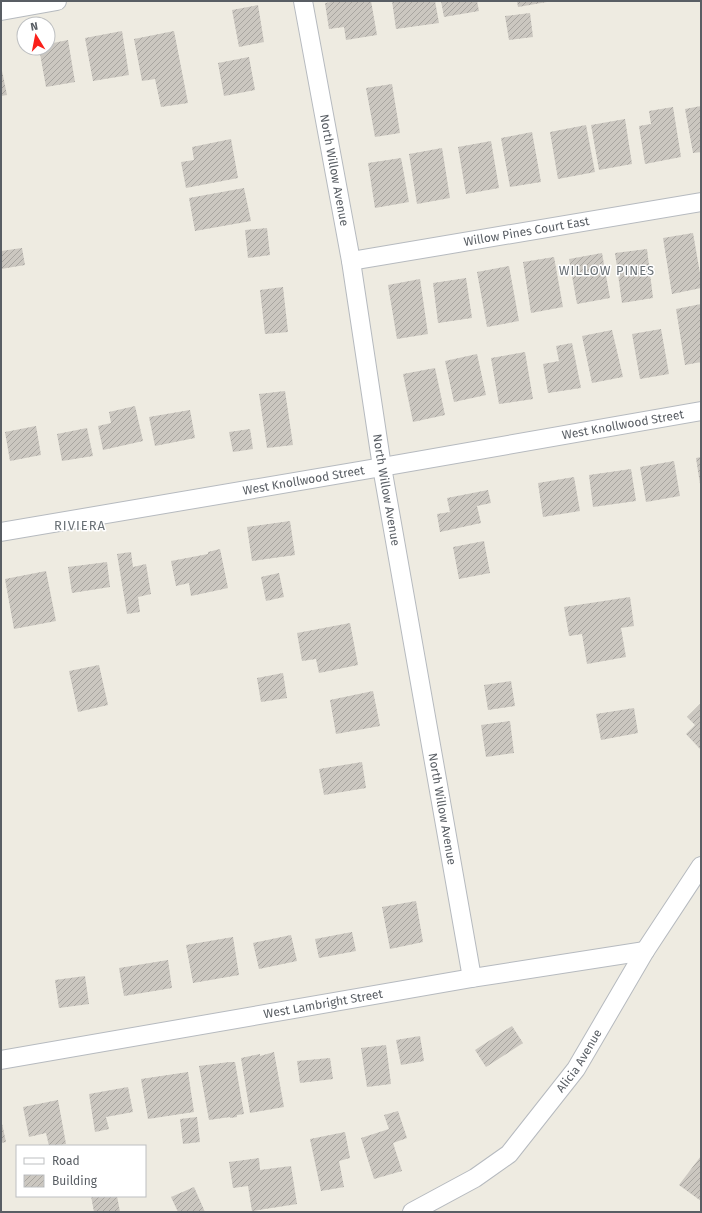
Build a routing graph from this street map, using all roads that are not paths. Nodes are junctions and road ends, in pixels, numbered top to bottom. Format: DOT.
graph roads {
  1 [pos="57,1"];
  2 [pos="304,1"];
  3 [pos="1,11"];
  4 [pos="701,202"];
  5 [pos="351,261"];
  6 [pos="701,411"];
  7 [pos="382,467"];
  8 [pos="1,532"];
  9 [pos="701,866"];
  10 [pos="645,951"];
  11 [pos="472,978"];
  12 [pos="1,1060"];
  13 [pos="412,1212"];
  1 -- 3 [label="street"];
  2 -- 5 [label="street, North Willow Avenue"];
  4 -- 5 [label="street, Willow Pines Court East"];
  5 -- 7 [label="street, North Willow Avenue"];
  6 -- 7 [label="street, West Knollwood Street"];
  7 -- 8 [label="street, West Knollwood Street"];
  7 -- 11 [label="street, North Willow Avenue"];
  9 -- 10 [label="street, Alicia Avenue"];
  10 -- 11 [label="street, West Lambright Street"];
  10 -- 13 [label="street, Alicia Avenue"];
  11 -- 12 [label="street, West Lambright Street"];
}
